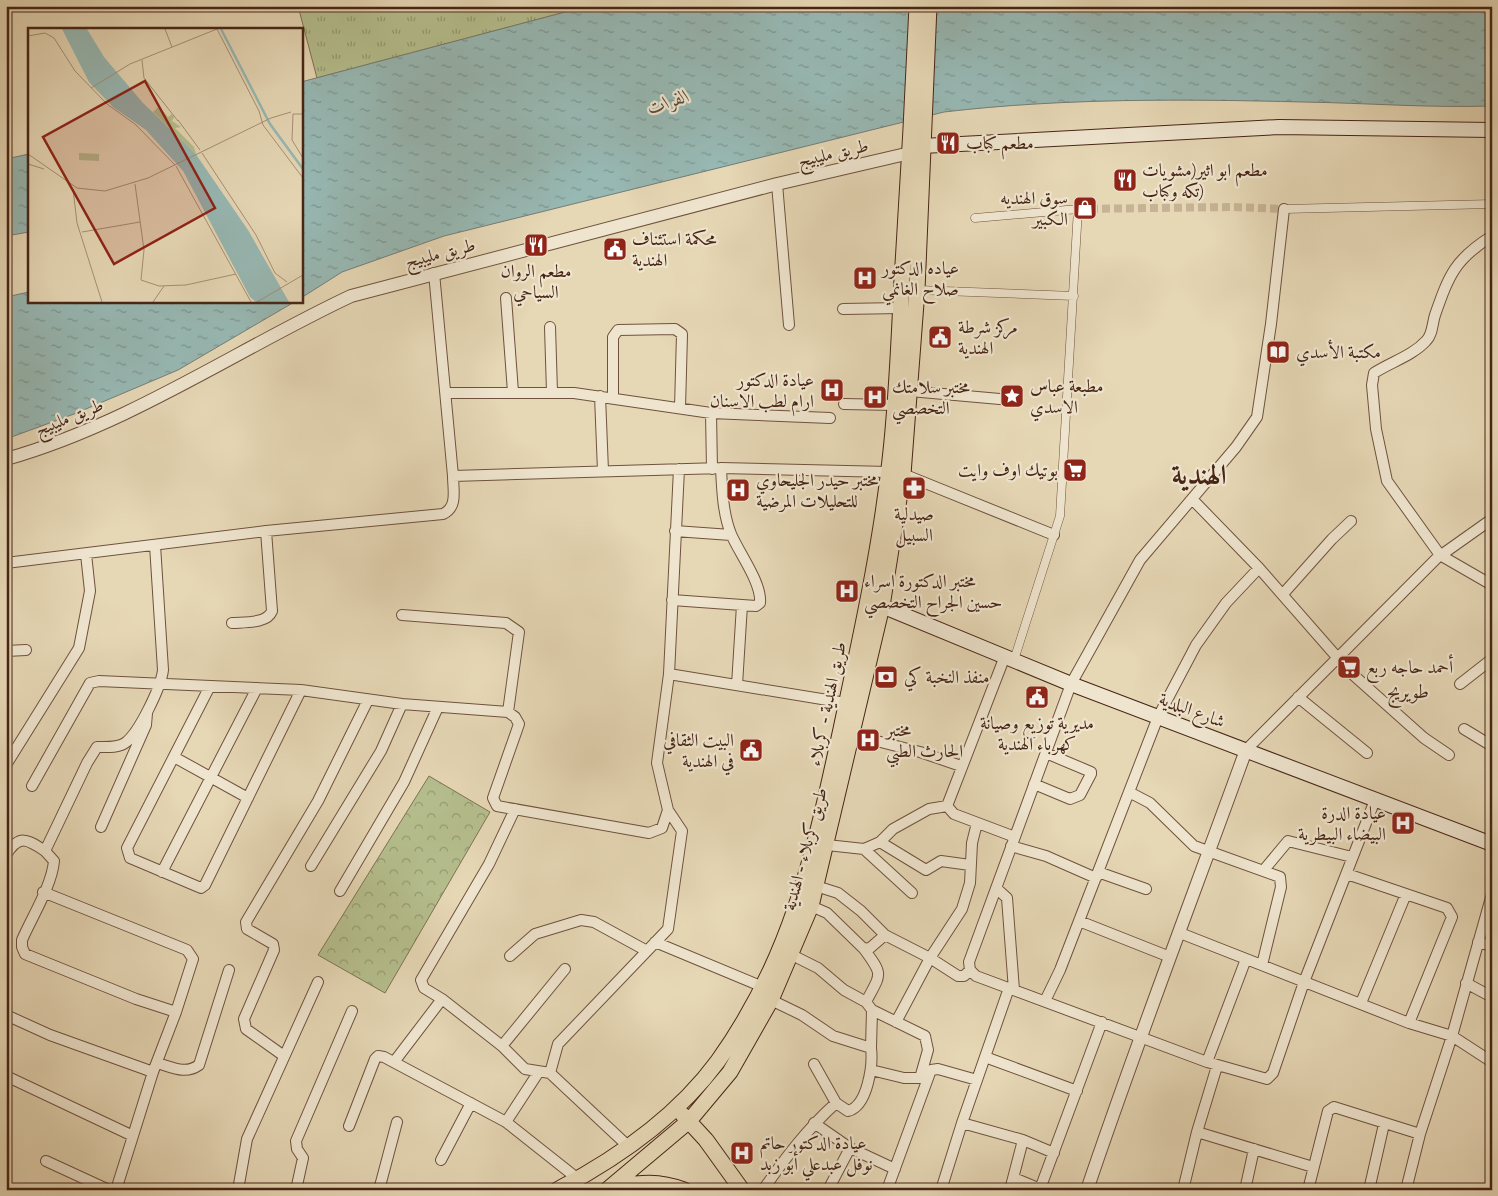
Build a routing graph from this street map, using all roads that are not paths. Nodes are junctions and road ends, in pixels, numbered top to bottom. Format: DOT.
graph roads {
  1 [pos="917,6"];
  2 [pos="929,6"];
  3 [pos="918,125"];
  4 [pos="1492,130"];
  5 [pos="916,149"];
  6 [pos="776,184"];
  7 [pos="1492,204"];
  8 [pos="1284,209"];
  9 [pos="975,218"];
  10 [pos="1492,236"];
  11 [pos="434,273"];
  12 [pos="917,290"];
  13 [pos="1074,296"];
  14 [pos="506,298"];
  15 [pos="901,308"];
  16 [pos="842,309"];
  17 [pos="789,325"];
  18 [pos="550,327"];
  19 [pos="910,391"];
  20 [pos="512,392"];
  21 [pos="552,392"];
  22 [pos="446,393"];
  23 [pos="600,396"];
  24 [pos="613,398"];
  25 [pos="1011,400"];
  26 [pos="844,404"];
  27 [pos="894,404"];
  28 [pos="680,408"];
  29 [pos="711,413"];
  30 [pos="830,418"];
  31 [pos="6,459"];
  32 [pos="716,468"];
  33 [pos="679,469"];
  34 [pos="603,471"];
  35 [pos="896,473"];
  36 [pos="453,476"];
  37 [pos="1192,500"];
  38 [pos="1492,519"];
  39 [pos="1351,521"];
  40 [pos="266,531"];
  41 [pos="674,531"];
  42 [pos="732,535"];
  43 [pos="1054,535"];
  44 [pos="155,545"];
  45 [pos="86,554"];
  46 [pos="1440,555"];
  47 [pos="6,564"];
  48 [pos="1259,568"];
  49 [pos="1492,584"];
  50 [pos="1283,594"];
  51 [pos="672,600"];
  52 [pos="742,605"];
  53 [pos="882,606"];
  54 [pos="402,615"];
  55 [pos="232,623"];
  56 [pos="26,650"];
  57 [pos="6,651"];
  58 [pos="1339,657"];
  59 [pos="1010,658"];
  60 [pos="1492,659"];
  61 [pos="669,674"];
  62 [pos="161,683"];
  63 [pos="1071,684"];
  64 [pos="1460,684"];
  65 [pos="737,685"];
  66 [pos="210,686"];
  67 [pos="257,688"];
  68 [pos="301,690"];
  69 [pos="1298,697"];
  70 [pos="368,700"];
  71 [pos="846,703"];
  72 [pos="402,704"];
  73 [pos="438,707"];
  74 [pos="147,710"];
  75 [pos="508,712"];
  76 [pos="1158,717"];
  77 [pos="1464,729"];
  78 [pos="853,735"];
  79 [pos="1492,746"];
  80 [pos="1246,750"];
  81 [pos="1046,753"];
  82 [pos="1367,753"];
  83 [pos="1449,755"];
  84 [pos="174,757"];
  85 [pos="6,765"];
  86 [pos="961,766"];
  87 [pos="210,777"];
  88 [pos="1034,784"];
  89 [pos="32,786"];
  90 [pos="1129,792"];
  91 [pos="248,798"];
  92 [pos="1375,800"];
  93 [pos="947,806"];
  94 [pos="515,809"];
  95 [pos="668,810"];
  96 [pos="977,823"];
  97 [pos="101,827"];
  98 [pos="880,842"];
  99 [pos="1013,842"];
  100 [pos="1492,844"];
  101 [pos="827,845"];
  102 [pos="864,849"];
  103 [pos="45,851"];
  104 [pos="1209,852"];
  105 [pos="6,855"];
  106 [pos="1352,857"];
  107 [pos="970,865"];
  108 [pos="311,866"];
  109 [pos="1263,871"];
  110 [pos="162,872"];
  111 [pos="1347,874"];
  112 [pos="1097,875"];
  113 [pos="816,886"];
  114 [pos="996,888"];
  115 [pos="1146,889"];
  116 [pos="340,891"];
  117 [pos="43,892"];
  118 [pos="912,893"];
  119 [pos="1406,894"];
  120 [pos="1492,894"];
  121 [pos="811,906"];
  122 [pos="1079,922"];
  123 [pos="1180,933"];
  124 [pos="885,935"];
  125 [pos="655,942"];
  126 [pos="1478,942"];
  127 [pos="1492,946"];
  128 [pos="864,949"];
  129 [pos="647,951"];
  130 [pos="792,955"];
  131 [pos="510,956"];
  132 [pos="1170,956"];
  133 [pos="930,958"];
  134 [pos="1246,959"];
  135 [pos="1262,965"];
  136 [pos="565,969"];
  137 [pos="230,970"];
  138 [pos="970,970"];
  139 [pos="318,982"];
  140 [pos="1304,982"];
  141 [pos="1466,983"];
  142 [pos="763,987"];
  143 [pos="1012,989"];
  144 [pos="1492,997"];
  145 [pos="442,999"];
  146 [pos="772,1000"];
  147 [pos="1045,1001"];
  148 [pos="1361,1003"];
  149 [pos="869,1006"];
  150 [pos="352,1011"];
  151 [pos="176,1012"];
  152 [pos="6,1014"];
  153 [pos="896,1022"];
  154 [pos="1102,1022"];
  155 [pos="1409,1023"];
  156 [pos="1139,1036"];
  157 [pos="1452,1036"];
  158 [pos="502,1046"];
  159 [pos="871,1048"];
  160 [pos="284,1056"];
  161 [pos="985,1057"];
  162 [pos="394,1062"];
  163 [pos="1207,1062"];
  164 [pos="1492,1062"];
  165 [pos="814,1064"];
  166 [pos="1217,1066"];
  167 [pos="155,1067"];
  168 [pos="871,1070"];
  169 [pos="538,1073"];
  170 [pos="550,1073"];
  171 [pos="707,1074"];
  172 [pos="6,1076"];
  173 [pos="924,1078"];
  174 [pos="977,1080"];
  175 [pos="721,1085"];
  176 [pos="1077,1091"];
  177 [pos="471,1103"];
  178 [pos="836,1103"];
  179 [pos="676,1108"];
  180 [pos="689,1121"];
  181 [pos="397,1122"];
  182 [pos="506,1122"];
  183 [pos="962,1122"];
  184 [pos="814,1123"];
  185 [pos="1384,1124"];
  186 [pos="349,1126"];
  187 [pos="1197,1132"];
  188 [pos="1420,1134"];
  189 [pos="134,1136"];
  190 [pos="1024,1140"];
  191 [pos="629,1147"];
  192 [pos="850,1148"];
  193 [pos="1254,1149"];
  194 [pos="1054,1153"];
  195 [pos="46,1160"];
  196 [pos="441,1160"];
  197 [pos="1313,1167"];
  198 [pos="895,1169"];
  199 [pos="1014,1178"];
  200 [pos="578,1179"];
  201 [pos="609,1189"];
  202 [pos="1041,1189"];
  203 [pos="109,1190"];
  204 [pos="116,1190"];
  205 [pos="238,1190"];
  206 [pos="296,1190"];
  207 [pos="379,1190"];
  208 [pos="557,1190"];
  209 [pos="684,1190"];
  210 [pos="742,1190"];
  211 [pos="764,1190"];
  212 [pos="828,1190"];
  213 [pos="887,1190"];
  214 [pos="941,1190"];
  215 [pos="1010,1190"];
  216 [pos="1087,1190"];
  217 [pos="1184,1190"];
  218 [pos="1244,1190"];
  219 [pos="1308,1190"];
  220 [pos="1369,1190"];
  221 [pos="1406,1190"];
  1 -- 3 [label="main road"];
  2 -- 3 [label="main road"];
  3 -- 5 [label="main road, طريق كربلاء - الهندية"];
  4 -- 5 [label="main road"];
  5 -- 6 [label="street, طريق مليبيج"];
  5 -- 12 [label="main road, طريق كربلاء - الهندية"];
  5 -- 15 [label="main road, طريق الهندية - كربلاء"];
  6 -- 11 [label="street, طريق مليبيج"];
  6 -- 17 [label="street"];
  7 -- 8 [label="street"];
  8 -- 37 [label="street"];
  9 -- 13 [label="street"];
  10 -- 46 [label="street"];
  11 -- 22 [label="street"];
  11 -- 31 [label="street, طريق مليبيج"];
  12 -- 13 [label="street"];
  12 -- 19 [label="main road, طريق كربلاء - الهندية"];
  13 -- 43 [label="street"];
  14 -- 20 [label="street"];
  15 -- 16 [label="street"];
  15 -- 27 [label="main road, طريق الهندية - كربلاء"];
  18 -- 21 [label="street"];
  19 -- 25 [label="street"];
  19 -- 35 [label="main road, طريق كربلاء - الهندية"];
  20 -- 21 [label="street"];
  20 -- 22 [label="street"];
  21 -- 23 [label="street"];
  22 -- 36 [label="street"];
  23 -- 24 [label="street"];
  23 -- 34 [label="street"];
  24 -- 28 [label="street"];
  24 -- 28 [label="street"];
  26 -- 27 [label="street"];
  27 -- 35 [label="main road, طريق الهندية - كربلاء"];
  28 -- 29 [label="street"];
  29 -- 30 [label="street"];
  29 -- 32 [label="street"];
  32 -- 33 [label="street"];
  32 -- 35 [label="street"];
  32 -- 42 [label="street"];
  33 -- 34 [label="street"];
  33 -- 41 [label="street"];
  34 -- 36 [label="street"];
  35 -- 43 [label="street"];
  35 -- 53 [label="main road, طريق كربلاء - الهندية"];
  35 -- 71 [label="main road, طريق الهندية - كربلاء"];
  36 -- 40 [label="street"];
  37 -- 48 [label="street"];
  37 -- 63 [label="street"];
  38 -- 46 [label="street"];
  39 -- 50 [label="street"];
  40 -- 44 [label="street"];
  40 -- 55 [label="street"];
  41 -- 42 [label="street"];
  41 -- 51 [label="street"];
  42 -- 52 [label="street"];
  43 -- 59 [label="street"];
  44 -- 45 [label="street"];
  44 -- 62 [label="street"];
  45 -- 47 [label="street"];
  45 -- 85 [label="street"];
  46 -- 49 [label="street"];
  46 -- 58 [label="street"];
  48 -- 50 [label="street"];
  48 -- 76 [label="street"];
  50 -- 58 [label="street"];
  51 -- 52 [label="street"];
  51 -- 61 [label="street"];
  52 -- 65 [label="street"];
  53 -- 59 [label="main road, شارع البلدية"];
  53 -- 78 [label="main road, طريق كربلاء - الهندية"];
  54 -- 75 [label="street"];
  56 -- 57 [label="street"];
  58 -- 69 [label="street"];
  58 -- 83 [label="street"];
  59 -- 63 [label="main road, شارع البلدية"];
  59 -- 86 [label="street"];
  60 -- 64 [label="street"];
  61 -- 65 [label="street"];
  61 -- 95 [label="street"];
  62 -- 66 [label="street"];
  62 -- 74 [label="street"];
  62 -- 89 [label="street"];
  63 -- 76 [label="main road, شارع البلدية"];
  63 -- 81 [label="street"];
  65 -- 71 [label="street"];
  66 -- 67 [label="street"];
  66 -- 84 [label="street"];
  67 -- 68 [label="street"];
  67 -- 87 [label="street"];
  68 -- 70 [label="street"];
  68 -- 91 [label="street"];
  69 -- 80 [label="street"];
  69 -- 82 [label="street"];
  70 -- 72 [label="street"];
  70 -- 160 [label="street"];
  71 -- 142 [label="main road, طريق الهندية - كربلاء"];
  72 -- 73 [label="street"];
  72 -- 108 [label="street"];
  73 -- 75 [label="street"];
  73 -- 116 [label="street"];
  74 -- 97 [label="street"];
  74 -- 103 [label="street"];
  75 -- 94 [label="street"];
  76 -- 80 [label="main road, شارع البلدية"];
  76 -- 90 [label="street"];
  77 -- 79 [label="street"];
  78 -- 86 [label="street"];
  78 -- 101 [label="main road, طريق كربلاء - الهندية"];
  80 -- 92 [label="main road, شارع البلدية"];
  80 -- 104 [label="street"];
  81 -- 88 [label="street"];
  81 -- 88 [label="street"];
  84 -- 87 [label="street"];
  84 -- 110 [label="street"];
  86 -- 93 [label="street"];
  87 -- 91 [label="street"];
  87 -- 110 [label="street"];
  88 -- 99 [label="street"];
  90 -- 104 [label="street"];
  90 -- 112 [label="street"];
  91 -- 110 [label="street"];
  92 -- 100 [label="main road, شارع البلدية"];
  92 -- 106 [label="street"];
  93 -- 96 [label="street"];
  93 -- 98 [label="street"];
  94 -- 95 [label="street"];
  94 -- 145 [label="street"];
  95 -- 125 [label="street"];
  96 -- 99 [label="street"];
  96 -- 107 [label="street"];
  98 -- 102 [label="street"];
  98 -- 107 [label="street"];
  99 -- 112 [label="street"];
  99 -- 114 [label="street"];
  101 -- 102 [label="street"];
  101 -- 113 [label="main road, طريق كربلاء - الهندية"];
  102 -- 118 [label="street"];
  103 -- 105 [label="street"];
  103 -- 117 [label="street"];
  104 -- 109 [label="street"];
  104 -- 123 [label="street"];
  106 -- 109 [label="street"];
  106 -- 111 [label="street"];
  107 -- 133 [label="street"];
  109 -- 135 [label="street"];
  111 -- 119 [label="street"];
  111 -- 140 [label="street"];
  112 -- 115 [label="street"];
  112 -- 122 [label="street"];
  113 -- 121 [label="main road, طريق كربلاء - الهندية"];
  113 -- 124 [label="street"];
  114 -- 138 [label="street"];
  114 -- 143 [label="street"];
  117 -- 151 [label="street"];
  117 -- 151 [label="street"];
  119 -- 148 [label="street"];
  119 -- 155 [label="street"];
  120 -- 126 [label="street"];
  121 -- 128 [label="street"];
  121 -- 130 [label="main road, طريق كربلاء - الهندية"];
  122 -- 132 [label="street"];
  122 -- 147 [label="street"];
  123 -- 132 [label="street"];
  123 -- 134 [label="street"];
  124 -- 128 [label="street"];
  124 -- 133 [label="street"];
  125 -- 129 [label="street"];
  125 -- 142 [label="street"];
  126 -- 127 [label="street"];
  126 -- 141 [label="street"];
  128 -- 149 [label="street"];
  129 -- 131 [label="street"];
  129 -- 170 [label="street"];
  130 -- 146 [label="main road, طريق كربلاء - الهندية"];
  130 -- 149 [label="street"];
  132 -- 156 [label="street"];
  133 -- 138 [label="street"];
  133 -- 153 [label="street"];
  134 -- 135 [label="street"];
  134 -- 163 [label="street"];
  135 -- 140 [label="street"];
  136 -- 158 [label="street"];
  137 -- 167 [label="street"];
  138 -- 143 [label="street"];
  139 -- 160 [label="street"];
  140 -- 148 [label="street"];
  140 -- 166 [label="street"];
  141 -- 144 [label="street"];
  141 -- 157 [label="street"];
  142 -- 171 [label="main road, طريق الهندية - كربلاء"];
  143 -- 147 [label="street"];
  143 -- 161 [label="street"];
  145 -- 158 [label="street"];
  145 -- 162 [label="street"];
  146 -- 159 [label="street"];
  146 -- 175 [label="main road, طريق كربلاء - الهندية"];
  147 -- 154 [label="street"];
  148 -- 155 [label="street"];
  149 -- 153 [label="street"];
  149 -- 159 [label="street"];
  150 -- 206 [label="street"];
  151 -- 167 [label="street"];
  152 -- 167 [label="street"];
  153 -- 173 [label="street"];
  154 -- 156 [label="street"];
  154 -- 176 [label="street"];
  155 -- 157 [label="street"];
  156 -- 163 [label="street"];
  156 -- 216 [label="street"];
  157 -- 164 [label="street"];
  157 -- 188 [label="street"];
  158 -- 169 [label="street"];
  159 -- 168 [label="street"];
  160 -- 205 [label="street"];
  161 -- 174 [label="street"];
  161 -- 176 [label="street"];
  162 -- 177 [label="street"];
  162 -- 186 [label="street"];
  163 -- 166 [label="street"];
  165 -- 178 [label="street"];
  166 -- 187 [label="street"];
  167 -- 189 [label="street"];
  168 -- 173 [label="street"];
  168 -- 178 [label="street"];
  169 -- 170 [label="street"];
  169 -- 182 [label="street"];
  170 -- 191 [label="street"];
  171 -- 175 [label="main road"];
  171 -- 179 [label="main road, طريق الهندية - كربلاء"];
  172 -- 189 [label="street"];
  173 -- 174 [label="street"];
  173 -- 198 [label="street"];
  174 -- 183 [label="street"];
  175 -- 180 [label="main road, طريق كربلاء - الهندية"];
  176 -- 194 [label="street"];
  177 -- 182 [label="street"];
  177 -- 196 [label="street"];
  178 -- 184 [label="street"];
  179 -- 180 [label="main road"];
  179 -- 191 [label="main road, طريق الهندية - كربلاء"];
  180 -- 201 [label="main road, طريق كربلاء - الهندية"];
  180 -- 210 [label="main road"];
  181 -- 207 [label="street"];
  182 -- 200 [label="street"];
  183 -- 190 [label="street"];
  183 -- 214 [label="street"];
  184 -- 192 [label="street"];
  184 -- 211 [label="street"];
  185 -- 188 [label="street"];
  185 -- 197 [label="street"];
  185 -- 220 [label="street"];
  187 -- 193 [label="street"];
  187 -- 217 [label="street"];
  188 -- 221 [label="street"];
  189 -- 204 [label="street"];
  190 -- 194 [label="street"];
  190 -- 199 [label="street"];
  191 -- 200 [label="main road, طريق الهندية - كربلاء"];
  192 -- 198 [label="street"];
  192 -- 212 [label="street"];
  193 -- 197 [label="street"];
  193 -- 218 [label="street"];
  194 -- 202 [label="street"];
  195 -- 203 [label="street"];
  197 -- 219 [label="street"];
  198 -- 213 [label="street"];
  199 -- 202 [label="street"];
  199 -- 215 [label="street"];
  200 -- 208 [label="main road, طريق الهندية - كربلاء"];
  201 -- 209 [label="main road"];
}
